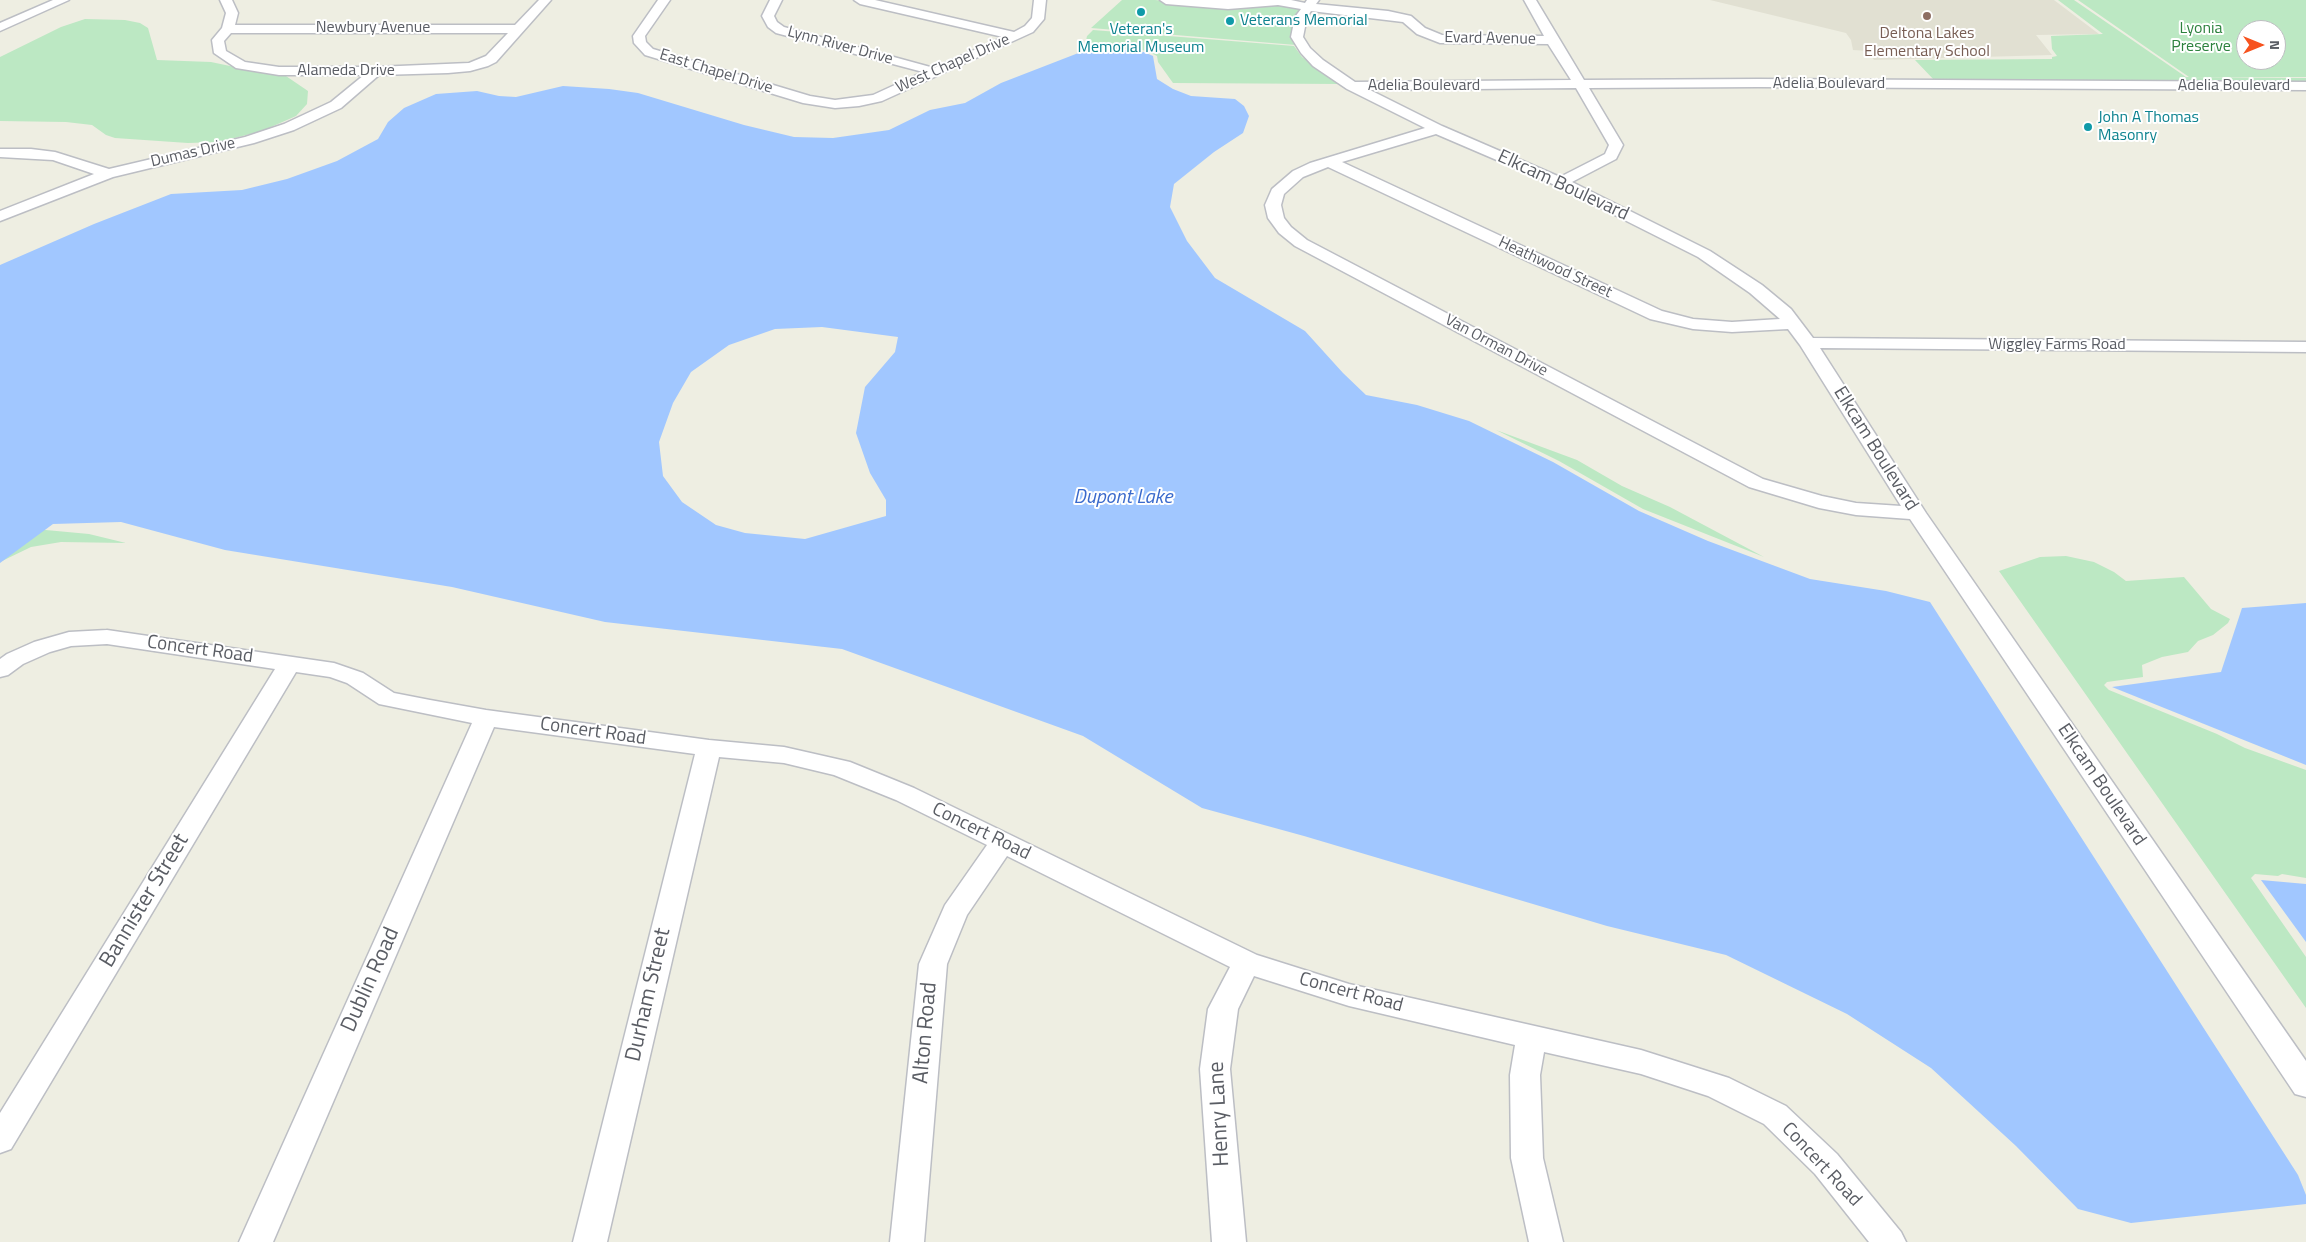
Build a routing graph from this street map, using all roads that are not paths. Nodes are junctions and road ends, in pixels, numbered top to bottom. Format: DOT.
graph roads {
  1 [pos="63,0"];
  2 [pos="226,0"];
  3 [pos="546,0"];
  4 [pos="664,0"];
  5 [pos="776,0"];
  6 [pos="860,0"];
  7 [pos="1040,0"];
  8 [pos="1166,0"];
  9 [pos="1530,0"];
  10 [pos="1311,3"];
  11 [pos="0,27"];
  12 [pos="228,29"];
  13 [pos="519,29"];
  14 [pos="1015,36"];
  15 [pos="1552,40"];
  16 [pos="376,71"];
  17 [pos="936,72"];
  18 [pos="1580,85"];
  19 [pos="1352,86"];
  20 [pos="2306,86"];
  21 [pos="845,103"];
  22 [pos="1437,129"];
  23 [pos="0,153"];
  24 [pos="1330,162"];
  25 [pos="108,174"];
  26 [pos="1560,182"];
  27 [pos="0,216"];
  28 [pos="1793,323"];
  29 [pos="1808,343"];
  30 [pos="2306,347"];
  31 [pos="1916,514"];
  32 [pos="290,663"];
  33 [pos="0,670"];
  34 [pos="486,718"];
  35 [pos="709,748"];
  36 [pos="1003,842"];
  37 [pos="1247,963"];
  38 [pos="1531,1037"];
  39 [pos="2306,1085"];
  40 [pos="0,1140"];
  41 [pos="256,1242"];
  42 [pos="590,1242"];
  43 [pos="907,1242"];
  44 [pos="1229,1242"];
  45 [pos="1546,1242"];
  46 [pos="1889,1242"];
  1 -- 11 [label="street"];
  2 -- 12 [label="street, Alameda Drive"];
  3 -- 13 [label="street, Alameda Drive"];
  4 -- 21 [label="street, East Chapel Drive"];
  5 -- 17 [label="street, Lynn River Drive"];
  6 -- 14 [label="street"];
  7 -- 14 [label="street, West Chapel Drive"];
  8 -- 10 [label="street, Evard Avenue"];
  9 -- 15 [label="street"];
  10 -- 15 [label="street, Evard Avenue"];
  10 -- 19 [label="street, Elkcam Boulevard"];
  12 -- 13 [label="street, Newbury Avenue"];
  12 -- 16 [label="street, Alameda Drive"];
  13 -- 16 [label="street, Alameda Drive"];
  14 -- 17 [label="street, West Chapel Drive"];
  15 -- 18 [label="street"];
  16 -- 25 [label="street, Dumas Drive"];
  17 -- 21 [label="street, West Chapel Drive"];
  18 -- 19 [label="street, Adelia Boulevard"];
  18 -- 20 [label="street, Adelia Boulevard"];
  18 -- 26 [label="street"];
  19 -- 22 [label="street, Elkcam Boulevard"];
  22 -- 24 [label="street, Van Orman Drive"];
  22 -- 26 [label="street, Elkcam Boulevard"];
  23 -- 25 [label="street"];
  24 -- 28 [label="street, Heathwood Street"];
  24 -- 31 [label="street, Van Orman Drive"];
  25 -- 27 [label="street, Dumas Drive"];
  26 -- 28 [label="street, Elkcam Boulevard"];
  28 -- 29 [label="street, Elkcam Boulevard"];
  29 -- 30 [label="street, Wiggley Farms Road"];
  29 -- 31 [label="street, Elkcam Boulevard"];
  31 -- 39 [label="street, Elkcam Boulevard"];
  32 -- 33 [label="street, Concert Road"];
  32 -- 34 [label="street, Concert Road"];
  32 -- 40 [label="street, Bannister Street"];
  34 -- 35 [label="street, Concert Road"];
  34 -- 41 [label="street, Dublin Road"];
  35 -- 36 [label="street, Concert Road"];
  35 -- 42 [label="street, Durham Street"];
  36 -- 37 [label="street, Concert Road"];
  36 -- 43 [label="street, Alton Road"];
  37 -- 38 [label="street, Concert Road"];
  37 -- 44 [label="street, Henry Lane"];
  38 -- 45 [label="street"];
  38 -- 46 [label="street, Concert Road"];
}
